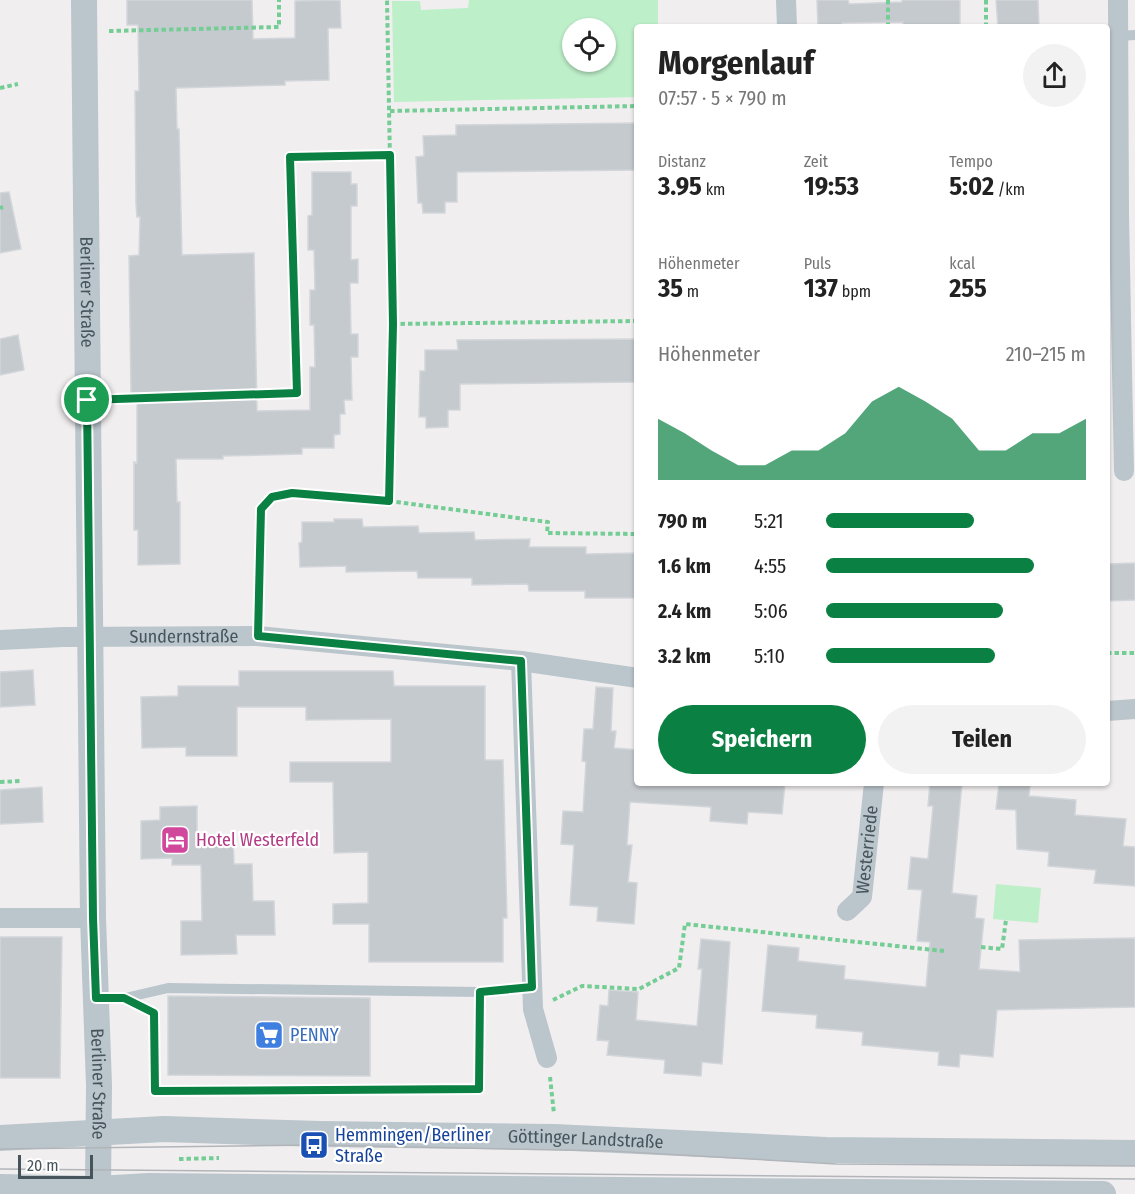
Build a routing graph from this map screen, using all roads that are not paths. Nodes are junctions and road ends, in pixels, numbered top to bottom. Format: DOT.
graph roads {
  1 [pos="84,0"];
  2 [pos="786,0"];
  3 [pos="1118,0"];
  4 [pos="787,24"];
  5 [pos="1127,36"];
  6 [pos="1122,471"];
  7 [pos="90,638"];
  8 [pos="0,640"];
  9 [pos="521,661"];
  10 [pos="634,677"];
  11 [pos="1135,709"];
  12 [pos="1110,711"];
  13 [pos="874,786"];
  14 [pos="847,910"];
  15 [pos="0,918"];
  16 [pos="93,918"];
  17 [pos="96,998"];
  18 [pos="124,998"];
  19 [pos="548,1058"];
  20 [pos="99,1132"];
  21 [pos="0,1138"];
  22 [pos="1135,1153"];
  23 [pos="0,1186"];
  24 [pos="98,1191"];
  25 [pos="1103,1194"];
  1 -- 7 [label="street, Berliner Straße"];
  2 -- 4 [label="street"];
  3 -- 5 [label="street"];
  5 -- 6 [label="street"];
  7 -- 8 [label="street, Sundernstraße"];
  7 -- 9 [label="street, Sundernstraße"];
  7 -- 16 [label="street, Berliner Straße"];
  9 -- 10 [label="street, Sundernstraße"];
  9 -- 19 [label="street"];
  11 -- 12 [label="street"];
  13 -- 14 [label="street, Westerriede"];
  15 -- 16 [label="street"];
  16 -- 17 [label="street, Berliner Straße"];
  17 -- 18 [label="lane"];
  17 -- 20 [label="street, Berliner Straße"];
  18 -- 18 [label="lane"];
  20 -- 21 [label="street, Göttinger Landstraße"];
  20 -- 22 [label="street, Göttinger Landstraße"];
  20 -- 24 [label="street, Berliner Straße"];
  23 -- 24 [label="street"];
  24 -- 25 [label="street"];
}
